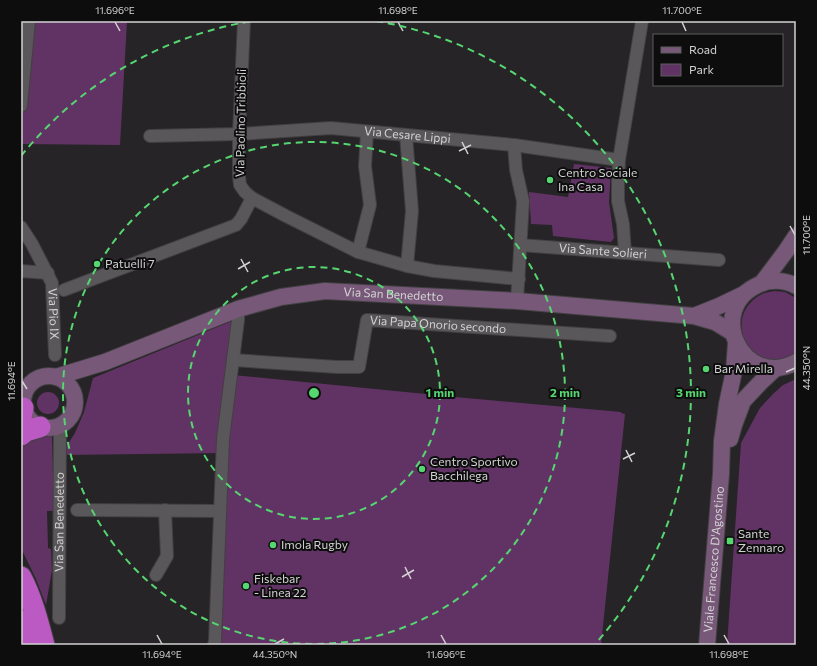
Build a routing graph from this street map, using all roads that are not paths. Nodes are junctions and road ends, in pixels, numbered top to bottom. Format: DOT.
graph roads {
  1 [pos="29,21"];
  2 [pos="244,21"];
  3 [pos="642,21"];
  4 [pos="21,106"];
  5 [pos="367,132"];
  6 [pos="239,134"];
  7 [pos="406,134"];
  8 [pos="150,136"];
  9 [pos="514,145"];
  10 [pos="619,160"];
  11 [pos="252,198"];
  12 [pos="21,227"];
  13 [pos="796,236"];
  14 [pos="520,245"];
  15 [pos="358,252"];
  16 [pos="625,253"];
  17 [pos="719,260"];
  18 [pos="407,266"];
  19 [pos="21,271"];
  20 [pos="48,273"];
  21 [pos="519,279"];
  22 [pos="762,283"];
  23 [pos="796,286"];
  24 [pos="64,290"];
  25 [pos="744,294"];
  26 [pos="517,301"];
  27 [pos="238,308"];
  28 [pos="694,316"];
  29 [pos="610,336"];
  30 [pos="735,338"];
  31 [pos="55,355"];
  32 [pos="233,360"];
  33 [pos="105,362"];
  34 [pos="796,362"];
  35 [pos="776,368"];
  36 [pos="56,377"];
  37 [pos="37,379"];
  38 [pos="21,380"];
  39 [pos="74,399"];
  40 [pos="743,401"];
  41 [pos="22,404"];
  42 [pos="727,404"];
  43 [pos="50,426"];
  44 [pos="21,435"];
  45 [pos="721,474"];
  46 [pos="77,510"];
  47 [pos="165,510"];
  48 [pos="220,511"];
  49 [pos="156,575"];
  50 [pos="21,577"];
  51 [pos="59,618"];
  52 [pos="21,622"];
  53 [pos="30,645"];
  54 [pos="44,645"];
  55 [pos="214,645"];
  56 [pos="707,645"];
  1 -- 4 [label="street"];
  2 -- 6 [label="street, Via Paolino Tribbioli"];
  3 -- 10 [label="street"];
  5 -- 6 [label="street, Via Cesare Lippi"];
  5 -- 7 [label="street, Via Cesare Lippi"];
  5 -- 15 [label="street"];
  6 -- 8 [label="street, Via Cesare Lippi"];
  6 -- 11 [label="street, Via Paolino Tribbioli"];
  7 -- 9 [label="street, Via Cesare Lippi"];
  7 -- 18 [label="street"];
  9 -- 10 [label="street, Via Cesare Lippi"];
  9 -- 14 [label="street"];
  10 -- 16 [label="street"];
  11 -- 15 [label="street, Via Paolino Tribbioli"];
  11 -- 24 [label="street"];
  12 -- 20 [label="street, Via Pio IX"];
  13 -- 22 [label="street, Viale Francesco D'Agostino"];
  14 -- 16 [label="street, Via Sante Solieri"];
  14 -- 21 [label="street"];
  15 -- 18 [label="street"];
  16 -- 17 [label="street, Via Sante Solieri"];
  18 -- 21 [label="street"];
  19 -- 20 [label="street, Via Pio IX"];
  20 -- 31 [label="street, Via Pio IX"];
  21 -- 26 [label="street"];
  22 -- 23 [label="street, Viale Francesco D'Agostino"];
  22 -- 25 [label="street, Viale Francesco D'Agostino"];
  25 -- 28 [label="street, Via San Benedetto"];
  25 -- 30 [label="street, Viale Francesco D'Agostino"];
  26 -- 27 [label="street, Via San Benedetto"];
  26 -- 28 [label="street, Via San Benedetto"];
  27 -- 32 [label="street"];
  27 -- 33 [label="street, Via San Benedetto"];
  28 -- 30 [label="street, Via San Benedetto"];
  29 -- 32 [label="street, Via Papa Onorio secondo"];
  30 -- 35 [label="street, Viale Francesco D'Agostino"];
  30 -- 42 [label="street, Viale Francesco D'Agostino"];
  32 -- 48 [label="street"];
  33 -- 36 [label="street, Via San Benedetto"];
  33 -- 39 [label="street, Via San Benedetto"];
  34 -- 35 [label="street, Viale Francesco D'Agostino"];
  35 -- 40 [label="street, Viale Francesco D'Agostino"];
  36 -- 37 [label="street, Via San Benedetto"];
  36 -- 39 [label="street"];
  37 -- 38 [label="street, Via San Benedetto"];
  37 -- 41 [label="street"];
  39 -- 43 [label="street, Via San Benedetto"];
  40 -- 42 [label="street"];
  40 -- 45 [label="street, Viale Francesco D'Agostino"];
  41 -- 43 [label="street"];
  42 -- 45 [label="street, Viale Francesco D'Agostino"];
  43 -- 44 [label="highway"];
  43 -- 51 [label="street, Via San Benedetto"];
  45 -- 56 [label="street, Viale Francesco D'Agostino"];
  46 -- 47 [label="street"];
  47 -- 48 [label="street"];
  47 -- 49 [label="street"];
  48 -- 55 [label="street"];
  50 -- 54 [label="highway"];
  52 -- 53 [label="highway"];
}
